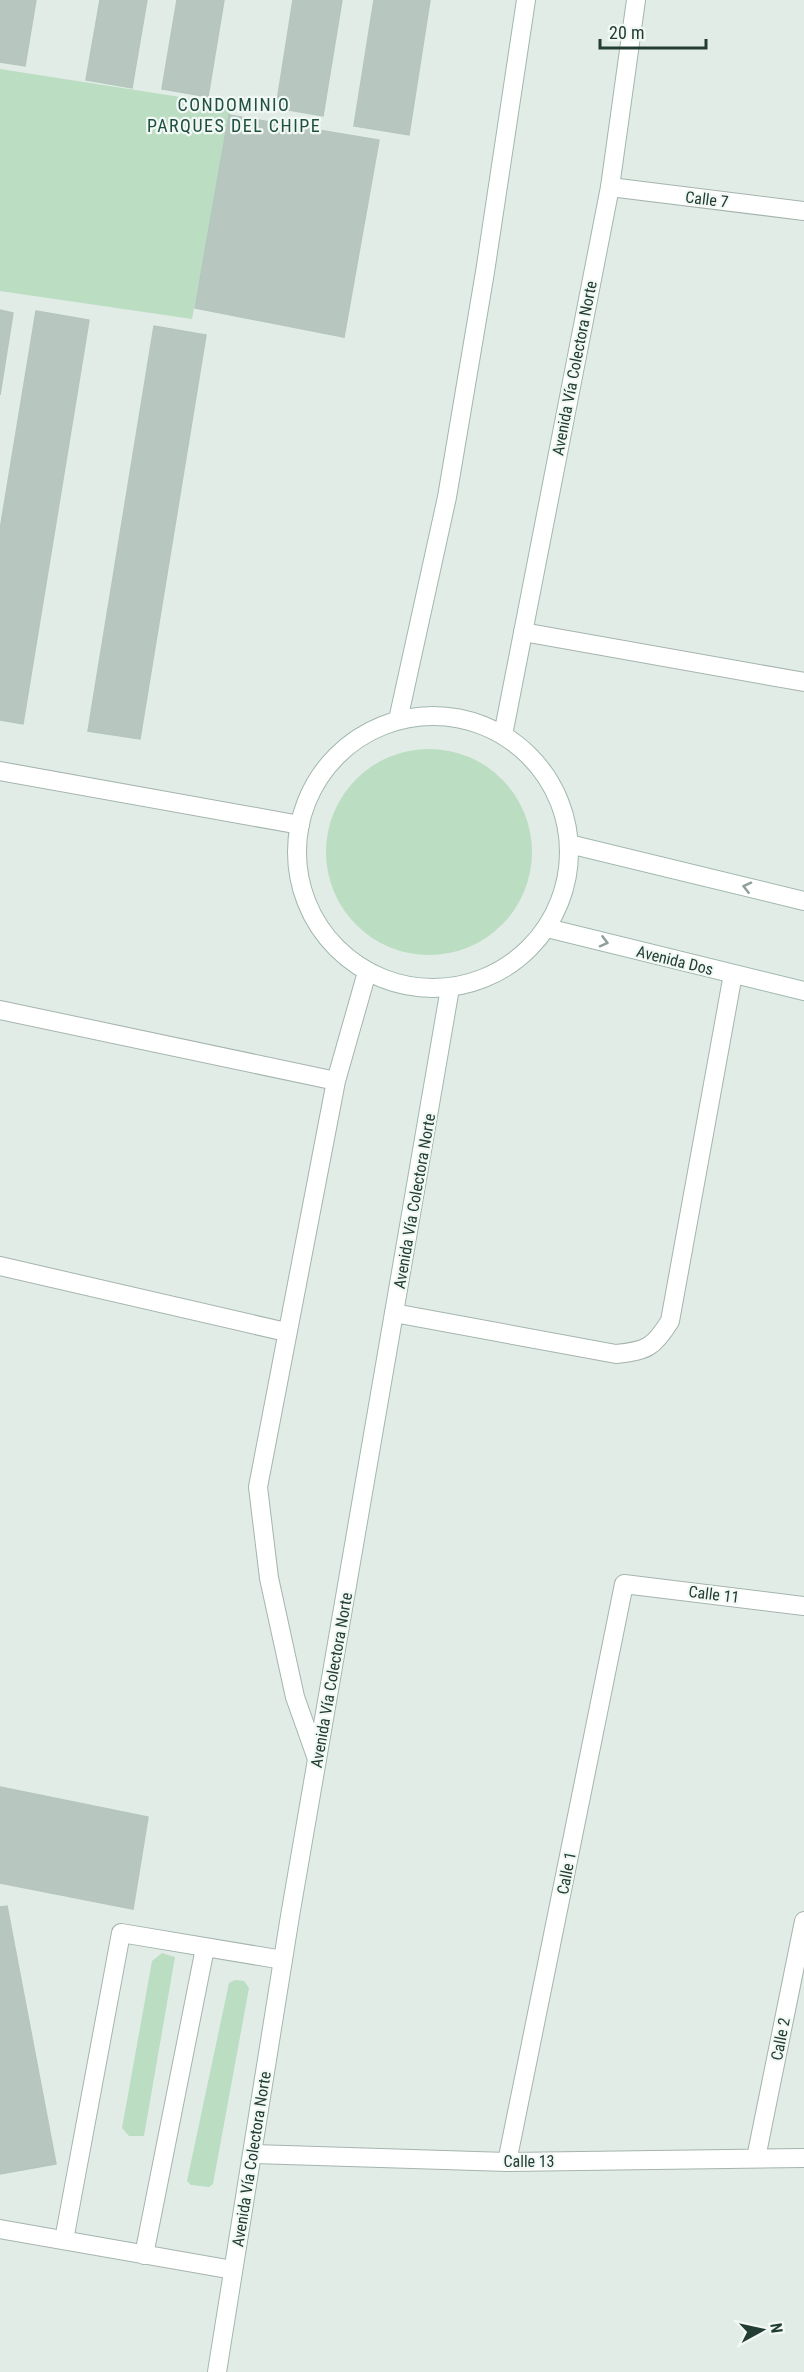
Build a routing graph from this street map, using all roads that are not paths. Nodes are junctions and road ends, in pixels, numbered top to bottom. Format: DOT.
graph roads {
  1 [pos="526,0"];
  2 [pos="636,0"];
  3 [pos="610,187"];
  4 [pos="804,211"];
  5 [pos="523,632"];
  6 [pos="804,682"];
  7 [pos="398,720"];
  8 [pos="503,735"];
  9 [pos="0,771"];
  10 [pos="300,825"];
  11 [pos="570,844"];
  12 [pos="804,901"];
  13 [pos="547,928"];
  14 [pos="368,972"];
  15 [pos="733,974"];
  16 [pos="450,988"];
  17 [pos="804,991"];
  18 [pos="0,1010"];
  19 [pos="336,1082"];
  20 [pos="0,1266"];
  21 [pos="394,1313"];
  22 [pos="285,1332"];
  23 [pos="624,1584"];
  24 [pos="804,1606"];
  25 [pos="317,1760"];
  26 [pos="804,1921"];
  27 [pos="205,1948"];
  28 [pos="283,1960"];
  29 [pos="253,2154"];
  30 [pos="756,2158"];
  31 [pos="804,2158"];
  32 [pos="507,2162"];
  33 [pos="0,2229"];
  34 [pos="64,2240"];
  35 [pos="144,2255"];
  36 [pos="233,2270"];
  37 [pos="217,2372"];
  1 -- 7 [label="street"];
  2 -- 3 [label="street, Avenida Vía Colectora Norte"];
  3 -- 4 [label="street, Calle 7"];
  3 -- 5 [label="street, Avenida Vía Colectora Norte"];
  5 -- 6 [label="street"];
  5 -- 8 [label="street, Avenida Vía Colectora Norte"];
  7 -- 8 [label="street"];
  7 -- 10 [label="street"];
  8 -- 11 [label="street"];
  9 -- 10 [label="street"];
  10 -- 14 [label="street"];
  12 -- 11 [label="street, one-way"];
  11 -- 13 [label="street"];
  13 -- 15 [label="street, Avenida Dos, one-way"];
  13 -- 16 [label="street"];
  14 -- 16 [label="street"];
  14 -- 19 [label="street"];
  15 -- 17 [label="street, Avenida Dos"];
  15 -- 21 [label="street"];
  16 -- 21 [label="street, Avenida Vía Colectora Norte"];
  18 -- 19 [label="street"];
  19 -- 22 [label="street"];
  20 -- 22 [label="street"];
  21 -- 25 [label="street, Avenida Vía Colectora Norte"];
  22 -- 25 [label="street"];
  23 -- 24 [label="street, Calle 11"];
  23 -- 32 [label="street, Calle 1"];
  25 -- 28 [label="street, Avenida Vía Colectora Norte"];
  26 -- 30 [label="street, Calle 2"];
  27 -- 28 [label="street"];
  27 -- 34 [label="street"];
  27 -- 35 [label="street"];
  28 -- 29 [label="street, Avenida Vía Colectora Norte"];
  29 -- 32 [label="street, Calle 13"];
  29 -- 36 [label="street, Avenida Vía Colectora Norte"];
  30 -- 31 [label="street, Calle 13"];
  30 -- 32 [label="street, Calle 13"];
  33 -- 34 [label="street"];
  34 -- 35 [label="street"];
  35 -- 36 [label="street"];
  36 -- 37 [label="street, Avenida Vía Colectora Norte"];
}
